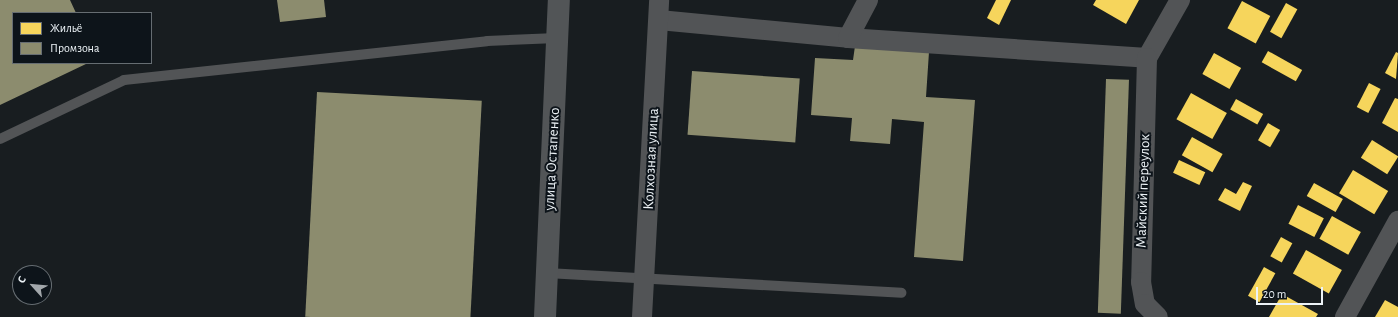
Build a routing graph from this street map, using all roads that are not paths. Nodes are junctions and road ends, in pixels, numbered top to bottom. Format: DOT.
graph roads {
  1 [pos="559,0"];
  2 [pos="868,0"];
  3 [pos="1180,0"];
  4 [pos="658,5"];
  5 [pos="557,38"];
  6 [pos="848,38"];
  7 [pos="1147,58"];
  8 [pos="0,139"];
  9 [pos="1398,221"];
  10 [pos="547,273"];
  11 [pos="644,280"];
  12 [pos="901,292"];
  13 [pos="545,317"];
  14 [pos="642,317"];
  15 [pos="1158,317"];
  16 [pos="1345,317"];
  1 -- 5 [label="main road, улица Остапенко"];
  2 -- 6 [label="street"];
  3 -- 7 [label="street"];
  4 -- 6 [label="street"];
  4 -- 11 [label="street, Колхозная улица"];
  5 -- 8 [label="lane"];
  5 -- 10 [label="main road, улица Остапенко"];
  6 -- 7 [label="street"];
  7 -- 15 [label="street, Майский переулок"];
  9 -- 16 [label="street"];
  10 -- 11 [label="lane"];
  10 -- 13 [label="main road, улица Остапенко"];
  11 -- 12 [label="lane"];
  11 -- 14 [label="street, Колхозная улица"];
}
